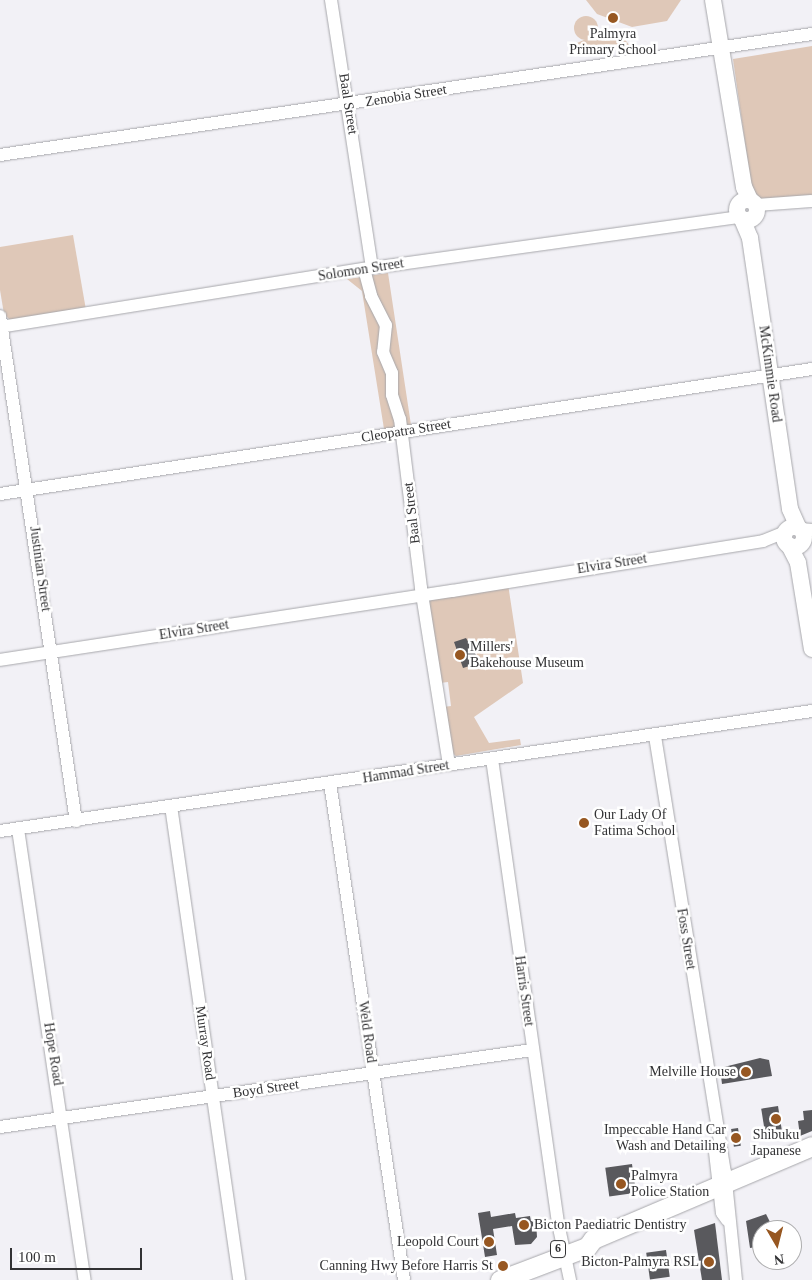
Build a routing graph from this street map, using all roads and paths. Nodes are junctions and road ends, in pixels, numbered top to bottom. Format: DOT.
graph roads {
  1 [pos="331,0"];
  2 [pos="713,0"];
  3 [pos="812,34"];
  4 [pos="720,48"];
  5 [pos="348,105"];
  6 [pos="0,155"];
  7 [pos="812,201"];
  8 [pos="746,208"];
  9 [pos="368,269"];
  10 [pos="1,324"];
  11 [pos="812,368"];
  12 [pos="770,375"];
  13 [pos="402,431"];
  14 [pos="28,490"];
  15 [pos="0,494"];
  16 [pos="797,536"];
  17 [pos="421,592"];
  18 [pos="812,649"];
  19 [pos="52,652"];
  20 [pos="0,660"];
  21 [pos="812,711"];
  22 [pos="655,736"];
  23 [pos="492,759"];
  24 [pos="449,765"];
  25 [pos="330,783"];
  26 [pos="170,806"];
  27 [pos="76,821"];
  28 [pos="18,829"];
  29 [pos="0,831"];
  30 [pos="532,1050"];
  31 [pos="374,1073"];
  32 [pos="213,1096"];
  33 [pos="63,1118"];
  34 [pos="0,1127"];
  35 [pos="812,1146"];
  36 [pos="722,1185"];
  37 [pos="562,1253"];
  38 [pos="85,1280"];
  39 [pos="240,1280"];
  40 [pos="404,1280"];
  41 [pos="500,1280"];
  42 [pos="562,1280"];
  43 [pos="570,1280"];
  44 [pos="736,1280"];
  1 -- 5 [label="street, Baal Street"];
  2 -- 4 [label="main road, McKimmie Road"];
  3 -- 4 [label="street, Zenobia Street"];
  4 -- 5 [label="street, Zenobia Street"];
  4 -- 8 [label="main road, McKimmie Road"];
  5 -- 6 [label="street, Zenobia Street"];
  5 -- 9 [label="street, Baal Street"];
  7 -- 8 [label="street, Solomon Street"];
  8 -- 9 [label="street, Solomon Street"];
  8 -- 12 [label="main road, McKimmie Road"];
  9 -- 10 [label="street, Solomon Street"];
  9 -- 13 [label="street, Baal Street"];
  10 -- 14 [label="street, Justinian Street"];
  11 -- 12 [label="street, Cleopatra Street"];
  12 -- 13 [label="street, Cleopatra Street"];
  12 -- 16 [label="main road, McKimmie Road"];
  13 -- 14 [label="street, Cleopatra Street"];
  13 -- 17 [label="street, Baal Street"];
  14 -- 15 [label="street, Cleopatra Street"];
  14 -- 19 [label="street, Justinian Street"];
  16 -- 17 [label="street, Elvira Street"];
  16 -- 18 [label="main road, McKimmie Road"];
  17 -- 19 [label="street, Elvira Street"];
  17 -- 24 [label="street, Baal Street"];
  19 -- 20 [label="street, Elvira Street"];
  19 -- 27 [label="street, Justinian Street"];
  21 -- 22 [label="street, Hammad Street"];
  22 -- 23 [label="street, Hammad Street"];
  22 -- 36 [label="street, Foss Street"];
  23 -- 24 [label="street, Hammad Street"];
  23 -- 30 [label="street, Harris Street"];
  24 -- 25 [label="street, Hammad Street"];
  25 -- 26 [label="street, Hammad Street"];
  25 -- 31 [label="street, Weld Road"];
  26 -- 27 [label="street, Hammad Street"];
  26 -- 32 [label="street, Murray Road"];
  27 -- 28 [label="street, Hammad Street"];
  28 -- 29 [label="street, Hammad Street"];
  28 -- 33 [label="street, Hope Road"];
  30 -- 31 [label="street, Boyd Street"];
  30 -- 37 [label="street, Harris Street"];
  31 -- 32 [label="street, Boyd Street"];
  31 -- 40 [label="street, Weld Road"];
  32 -- 33 [label="street, Boyd Street"];
  32 -- 39 [label="street, Murray Road"];
  33 -- 34 [label="street, Boyd Street"];
  33 -- 38 [label="street, Hope Road"];
  35 -- 36 [label="highway, 6"];
  36 -- 37 [label="highway, 6"];
  36 -- 44 [label="street, Foss Street"];
  37 -- 41 [label="highway, 6"];
  37 -- 42 [label="street, Harris Street"];
  37 -- 43 [label="street, Harris Street"];
}
